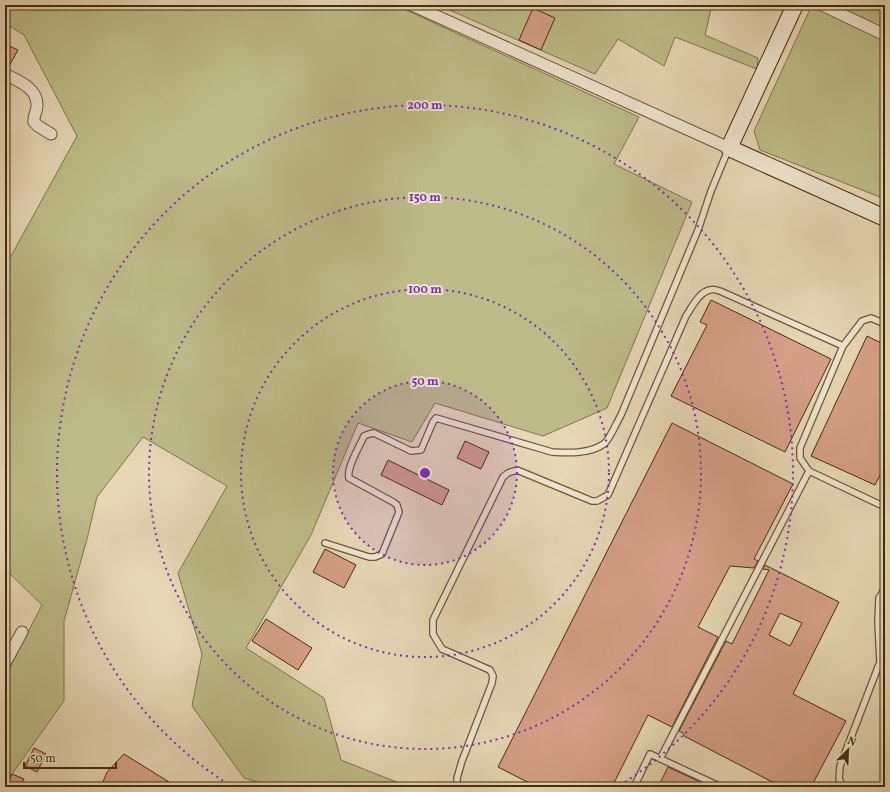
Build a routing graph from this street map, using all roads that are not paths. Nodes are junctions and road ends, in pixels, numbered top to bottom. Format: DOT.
graph roads {
  1 [pos="412,5"];
  2 [pos="795,5"];
  3 [pos="822,5"];
  4 [pos="885,35"];
  5 [pos="5,74"];
  6 [pos="51,134"];
  7 [pos="729,148"];
  8 [pos="885,218"];
  9 [pos="885,324"];
  10 [pos="844,346"];
  11 [pos="809,471"];
  12 [pos="885,507"];
  13 [pos="325,543"];
  14 [pos="885,588"];
  15 [pos="22,632"];
  16 [pos="5,663"];
  17 [pos="660,759"];
  18 [pos="457,787"];
  19 [pos="634,787"];
  20 [pos="721,787"];
  21 [pos="844,787"];
  1 -- 7 [label="street"];
  2 -- 7 [label="street"];
  3 -- 4 [label="street"];
  5 -- 6 [label="street"];
  7 -- 8 [label="street"];
  7 -- 13 [label="lane"];
  9 -- 10 [label="lane"];
  10 -- 11 [label="lane"];
  10 -- 18 [label="lane"];
  11 -- 12 [label="lane"];
  11 -- 17 [label="lane"];
  14 -- 21 [label="lane"];
  15 -- 16 [label="street"];
  17 -- 19 [label="lane"];
  17 -- 20 [label="lane"];
}
